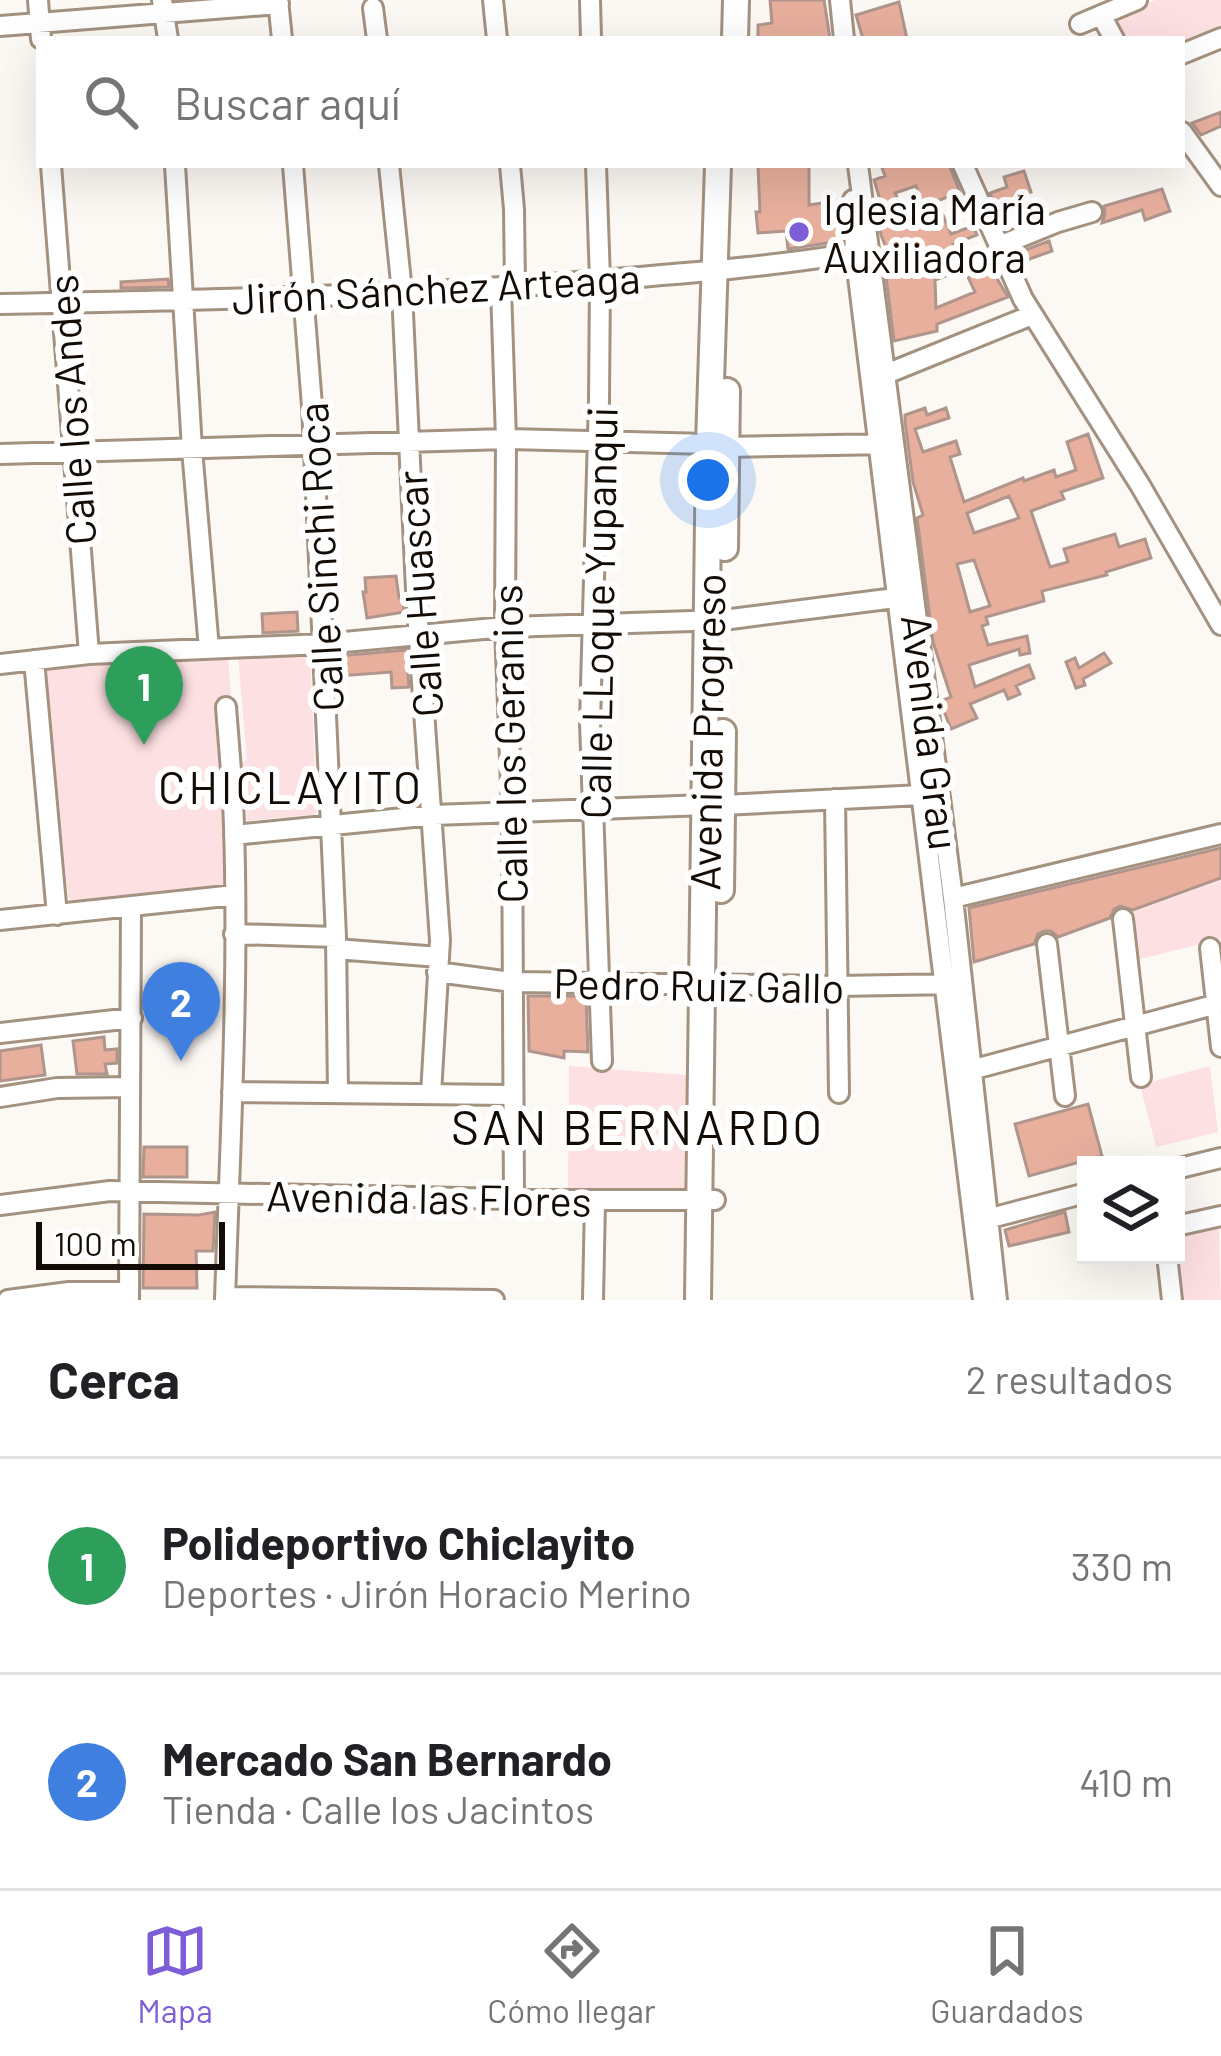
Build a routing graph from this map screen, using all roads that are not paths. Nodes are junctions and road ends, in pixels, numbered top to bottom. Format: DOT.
graph roads {
  1 [pos="38,0"];
  2 [pos="493,0"];
  3 [pos="590,0"];
  4 [pos="722,0"];
  5 [pos="736,0"];
  6 [pos="840,0"];
  7 [pos="1137,0"];
  8 [pos="279,2"];
  9 [pos="163,7"];
  10 [pos="374,8"];
  11 [pos="1102,15"];
  12 [pos="1080,25"];
  13 [pos="0,26"];
  14 [pos="40,31"];
  15 [pos="282,36"];
  16 [pos="376,36"];
  17 [pos="497,36"];
  18 [pos="591,36"];
  19 [pos="721,36"];
  20 [pos="735,36"];
  21 [pos="844,36"];
  22 [pos="1112,36"];
  23 [pos="1221,38"];
  24 [pos="1185,53"];
  25 [pos="1185,136"];
  26 [pos="51,168"];
  27 [pos="175,168"];
  28 [pos="293,168"];
  29 [pos="389,168"];
  30 [pos="509,168"];
  31 [pos="596,168"];
  32 [pos="718,168"];
  33 [pos="732,168"];
  34 [pos="857,168"];
  35 [pos="964,168"];
  36 [pos="1221,186"];
  37 [pos="1092,212"];
  38 [pos="999,246"];
  39 [pos="862,251"];
  40 [pos="723,270"];
  41 [pos="600,280"];
  42 [pos="508,288"];
  43 [pos="401,292"];
  44 [pos="305,296"];
  45 [pos="183,301"];
  46 [pos="61,303"];
  47 [pos="0,304"];
  48 [pos="1032,315"];
  49 [pos="886,374"];
  50 [pos="506,439"];
  51 [pos="598,440"];
  52 [pos="408,441"];
  53 [pos="313,443"];
  54 [pos="886,444"];
  55 [pos="718,446"];
  56 [pos="192,449"];
  57 [pos="73,453"];
  58 [pos="0,454"];
  59 [pos="905,597"];
  60 [pos="716,620"];
  61 [pos="592,623"];
  62 [pos="1221,626"];
  63 [pos="506,627"];
  64 [pos="419,634"];
  65 [pos="323,644"];
  66 [pos="209,650"];
  67 [pos="89,654"];
  68 [pos="34,660"];
  69 [pos="0,664"];
  70 [pos="226,707"];
  71 [pos="921,795"];
  72 [pos="835,799"];
  73 [pos="714,805"];
  74 [pos="594,807"];
  75 [pos="512,811"];
  76 [pos="433,815"];
  77 [pos="331,824"];
  78 [pos="1221,834"];
  79 [pos="234,835"];
  80 [pos="235,895"];
  81 [pos="953,898"];
  82 [pos="131,907"];
  83 [pos="57,914"];
  84 [pos="1123,919"];
  85 [pos="0,920"];
  86 [pos="234,925"];
  87 [pos="336,943"];
  88 [pos="1047,944"];
  89 [pos="1210,948"];
  90 [pos="438,964"];
  91 [pos="512,982"];
  92 [pos="601,983"];
  93 [pos="712,984"];
  94 [pos="953,985"];
  95 [pos="836,986"];
  96 [pos="1219,1003"];
  97 [pos="131,1018"];
  98 [pos="1136,1024"];
  99 [pos="0,1033"];
  100 [pos="1059,1045"];
  101 [pos="1221,1047"];
  102 [pos="602,1060"];
  103 [pos="970,1070"];
  104 [pos="1141,1078"];
  105 [pos="130,1087"];
  106 [pos="232,1092"];
  107 [pos="338,1093"];
  108 [pos="839,1093"];
  109 [pos="431,1094"];
  110 [pos="513,1095"];
  111 [pos="0,1096"];
  112 [pos="1065,1096"];
  113 [pos="1221,1158"];
  114 [pos="1185,1167"];
  115 [pos="130,1192"];
  116 [pos="230,1194"];
  117 [pos="1077,1195"];
  118 [pos="514,1199"];
  119 [pos="708,1200"];
  120 [pos="595,1201"];
  121 [pos="0,1205"];
  122 [pos="1221,1216"];
  123 [pos="987,1219"];
  124 [pos="1185,1224"];
  125 [pos="1168,1264"];
  126 [pos="129,1296"];
  127 [pos="225,1298"];
  128 [pos="329,1299"];
  129 [pos="986,1299"];
  130 [pos="8,1300"];
  131 [pos="494,1300"];
  132 [pos="593,1300"];
  133 [pos="698,1300"];
  134 [pos="713,1300"];
  135 [pos="1172,1300"];
  1 -- 14 [label="street"];
  2 -- 17 [label="street"];
  3 -- 18 [label="street"];
  4 -- 19 [label="main road"];
  5 -- 20 [label="main road"];
  6 -- 21 [label="street"];
  7 -- 11 [label="street"];
  8 -- 9 [label="street"];
  8 -- 15 [label="street"];
  9 -- 14 [label="street"];
  10 -- 16 [label="street"];
  11 -- 12 [label="street"];
  11 -- 22 [label="street"];
  13 -- 14 [label="street"];
  23 -- 24 [label="street"];
  25 -- 36 [label="street"];
  26 -- 46 [label="street, Calle los Andes"];
  27 -- 45 [label="street"];
  28 -- 44 [label="street, Calle Sinchi Roca"];
  29 -- 43 [label="street, Calle Huascar"];
  30 -- 42 [label="street, Calle los Geranios"];
  31 -- 41 [label="street, Calle LLoque Yupanqui"];
  32 -- 40 [label="main road, Avenida Progreso"];
  33 -- 40 [label="main road, Avenida Progreso"];
  34 -- 39 [label="street, Avenida Grau"];
  35 -- 38 [label="street"];
  37 -- 38 [label="street"];
  38 -- 48 [label="street"];
  39 -- 40 [label="street, Jirón Sánchez Arteaga"];
  39 -- 49 [label="street, Avenida Grau"];
  39 -- 54 [label="street, Avenida Grau"];
  40 -- 41 [label="street, Jirón Sánchez Arteaga"];
  40 -- 55 [label="main road, Avenida Progreso"];
  41 -- 42 [label="street, Jirón Sánchez Arteaga"];
  41 -- 51 [label="street, Calle LLoque Yupanqui"];
  42 -- 43 [label="street, Jirón Sánchez Arteaga"];
  42 -- 50 [label="street, Calle los Geranios"];
  43 -- 44 [label="street, Jirón Sánchez Arteaga"];
  43 -- 52 [label="street, Calle Huascar"];
  44 -- 45 [label="street, Jirón Sánchez Arteaga"];
  44 -- 53 [label="street, Calle Sinchi Roca"];
  45 -- 46 [label="street, Jirón Sánchez Arteaga"];
  45 -- 56 [label="street"];
  46 -- 47 [label="street, Jirón Sánchez Arteaga"];
  46 -- 57 [label="street, Calle los Andes"];
  48 -- 49 [label="street"];
  48 -- 62 [label="street"];
  49 -- 54 [label="street, Avenida Grau"];
  50 -- 51 [label="street"];
  50 -- 52 [label="street"];
  50 -- 63 [label="street, Calle los Geranios"];
  51 -- 55 [label="street"];
  51 -- 61 [label="street, Calle LLoque Yupanqui"];
  52 -- 53 [label="street"];
  52 -- 64 [label="street, Calle Huascar"];
  53 -- 56 [label="street"];
  53 -- 65 [label="street, Calle Sinchi Roca"];
  54 -- 55 [label="street"];
  54 -- 59 [label="street, Avenida Grau"];
  55 -- 60 [label="main road, Avenida Progreso"];
  56 -- 57 [label="street"];
  56 -- 66 [label="street"];
  57 -- 58 [label="street"];
  57 -- 67 [label="street, Calle los Andes"];
  59 -- 60 [label="street"];
  59 -- 71 [label="street, Avenida Grau"];
  59 -- 81 [label="street, Avenida Grau"];
  60 -- 61 [label="street"];
  60 -- 73 [label="main road, Avenida Progreso"];
  61 -- 63 [label="street"];
  61 -- 74 [label="street, Calle LLoque Yupanqui"];
  63 -- 64 [label="street"];
  63 -- 75 [label="street, Calle los Geranios"];
  64 -- 65 [label="street"];
  64 -- 76 [label="street, Calle Huascar"];
  65 -- 66 [label="street"];
  65 -- 77 [label="street, Calle Sinchi Roca"];
  66 -- 67 [label="street"];
  67 -- 68 [label="street"];
  68 -- 69 [label="street"];
  68 -- 83 [label="street"];
  70 -- 79 [label="street"];
  71 -- 72 [label="street"];
  71 -- 94 [label="street, Avenida Grau"];
  72 -- 73 [label="street"];
  72 -- 95 [label="street"];
  73 -- 74 [label="street"];
  73 -- 93 [label="main road, Avenida Progreso"];
  74 -- 75 [label="street"];
  74 -- 92 [label="street, Calle LLoque Yupanqui"];
  75 -- 76 [label="street"];
  75 -- 91 [label="street, Calle los Geranios"];
  76 -- 77 [label="street"];
  76 -- 90 [label="street, Calle Huascar"];
  77 -- 79 [label="street"];
  77 -- 87 [label="street, Calle Sinchi Roca"];
  78 -- 81 [label="street"];
  79 -- 80 [label="street"];
  80 -- 82 [label="street"];
  80 -- 86 [label="street"];
  81 -- 94 [label="street, Avenida Grau"];
  82 -- 83 [label="street"];
  82 -- 97 [label="street"];
  83 -- 85 [label="street"];
  84 -- 98 [label="street"];
  86 -- 87 [label="street, Pedro Ruiz Gallo"];
  86 -- 106 [label="street"];
  87 -- 90 [label="street, Pedro Ruiz Gallo"];
  87 -- 107 [label="street, Calle Sinchi Roca"];
  88 -- 100 [label="street"];
  89 -- 96 [label="street"];
  90 -- 91 [label="street, Pedro Ruiz Gallo"];
  90 -- 109 [label="street, Calle Huascar"];
  91 -- 92 [label="street, Pedro Ruiz Gallo"];
  91 -- 110 [label="street, Calle los Geranios"];
  92 -- 93 [label="street, Pedro Ruiz Gallo"];
  92 -- 102 [label="street, Calle LLoque Yupanqui"];
  93 -- 95 [label="street, Pedro Ruiz Gallo"];
  93 -- 119 [label="main road, Avenida Progreso"];
  94 -- 95 [label="street, Pedro Ruiz Gallo"];
  94 -- 103 [label="street, Avenida Grau"];
  94 -- 129 [label="street, Avenida Grau"];
  95 -- 108 [label="street"];
  96 -- 98 [label="street"];
  96 -- 101 [label="street"];
  97 -- 99 [label="street"];
  97 -- 105 [label="street"];
  98 -- 100 [label="street"];
  98 -- 104 [label="street"];
  100 -- 103 [label="street"];
  100 -- 112 [label="street"];
  103 -- 123 [label="street, Avenida Grau"];
  105 -- 111 [label="street"];
  105 -- 115 [label="street"];
  106 -- 107 [label="street"];
  106 -- 116 [label="street"];
  107 -- 109 [label="street"];
  109 -- 110 [label="street"];
  110 -- 118 [label="street, Calle los Geranios"];
  113 -- 114 [label="street"];
  115 -- 116 [label="street, Avenida las Flores"];
  115 -- 121 [label="street, Avenida las Flores"];
  115 -- 126 [label="street"];
  116 -- 118 [label="street, Avenida las Flores"];
  116 -- 127 [label="street"];
  117 -- 123 [label="street"];
  118 -- 120 [label="street, Avenida las Flores"];
  119 -- 120 [label="street, Avenida las Flores"];
  119 -- 133 [label="main road, Avenida Progreso"];
  119 -- 134 [label="main road, Avenida Progreso"];
  120 -- 132 [label="street"];
  122 -- 124 [label="street"];
  123 -- 129 [label="street, Avenida Grau"];
  125 -- 135 [label="street"];
  126 -- 130 [label="street"];
  127 -- 128 [label="street"];
  128 -- 131 [label="street"];
}
